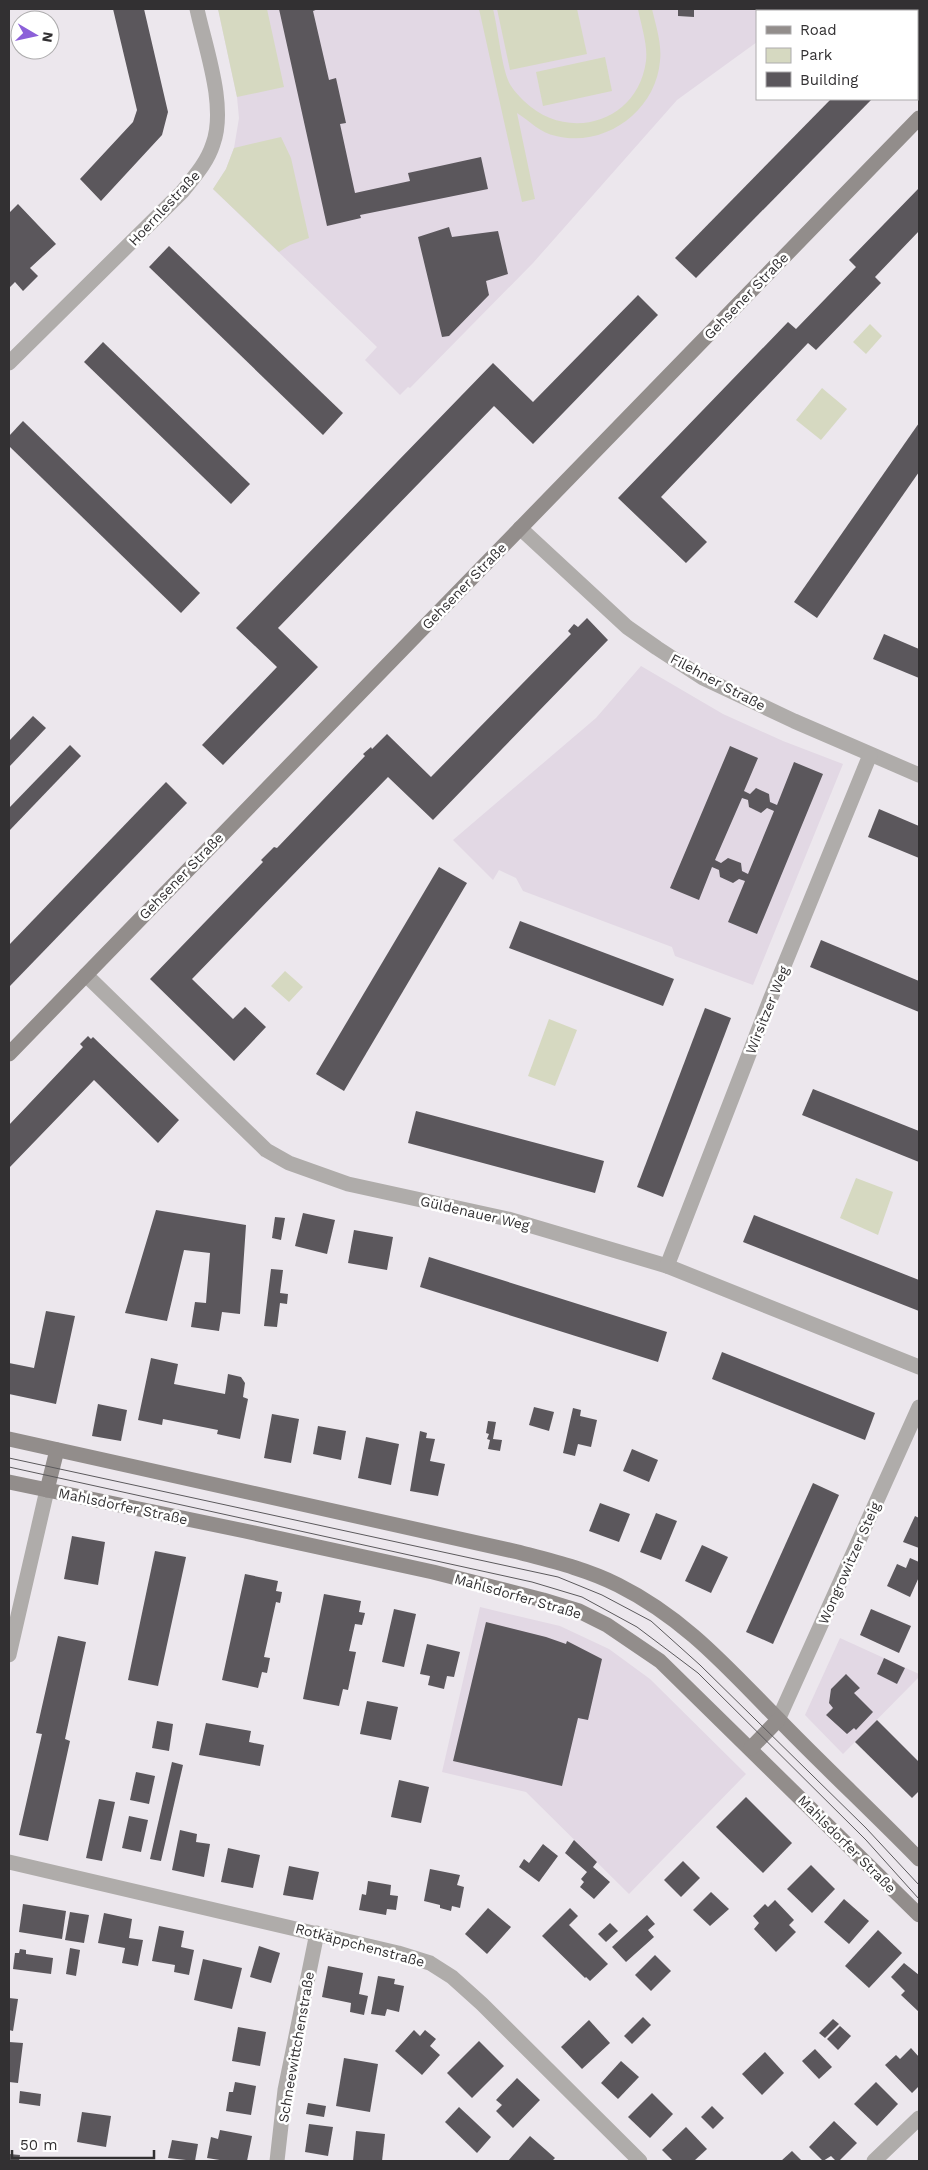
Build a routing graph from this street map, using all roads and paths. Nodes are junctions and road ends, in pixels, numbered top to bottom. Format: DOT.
graph roads {
  1 [pos="197,9"];
  2 [pos="919,118"];
  3 [pos="9,363"];
  4 [pos="520,528"];
  5 [pos="870,755"];
  6 [pos="919,775"];
  7 [pos="86,975"];
  8 [pos="9,1054"];
  9 [pos="667,1266"];
  10 [pos="919,1367"];
  11 [pos="919,1406"];
  12 [pos="9,1439"];
  13 [pos="57,1450"];
  14 [pos="9,1482"];
  15 [pos="47,1490"];
  16 [pos="9,1656"];
  17 [pos="778,1720"];
  18 [pos="751,1748"];
  19 [pos="919,1859"];
  20 [pos="9,1862"];
  21 [pos="919,1915"];
  22 [pos="317,1933"];
  23 [pos="919,2118"];
  24 [pos="277,2161"];
  25 [pos="640,2161"];
  26 [pos="874,2161"];
  1 -- 3 [label="street, Hoernlestraße"];
  2 -- 4 [label="main road, Gehsener Straße"];
  4 -- 5 [label="street, Filehner Straße"];
  4 -- 7 [label="main road, Gehsener Straße"];
  5 -- 6 [label="street, Filehner Straße"];
  5 -- 9 [label="street, Wirsitzer Weg"];
  7 -- 8 [label="main road, Gehsener Straße"];
  7 -- 9 [label="street, Güldenauer Weg"];
  9 -- 10 [label="street, Güldenauer Weg"];
  11 -- 17 [label="street, Wongrowitzer Steig"];
  12 -- 13 [label="main road"];
  13 -- 15 [label="main road"];
  13 -- 17 [label="main road"];
  14 -- 15 [label="main road, Mahlsdorfer Straße"];
  15 -- 16 [label="street"];
  15 -- 18 [label="main road, Mahlsdorfer Straße"];
  17 -- 18 [label="main road"];
  17 -- 19 [label="main road"];
  18 -- 21 [label="main road, Mahlsdorfer Straße"];
  20 -- 22 [label="street, Rotkäppchenstraße"];
  22 -- 24 [label="street, Schneewittchenstraße"];
  22 -- 25 [label="street, Rotkäppchenstraße"];
  23 -- 26 [label="street"];
}
